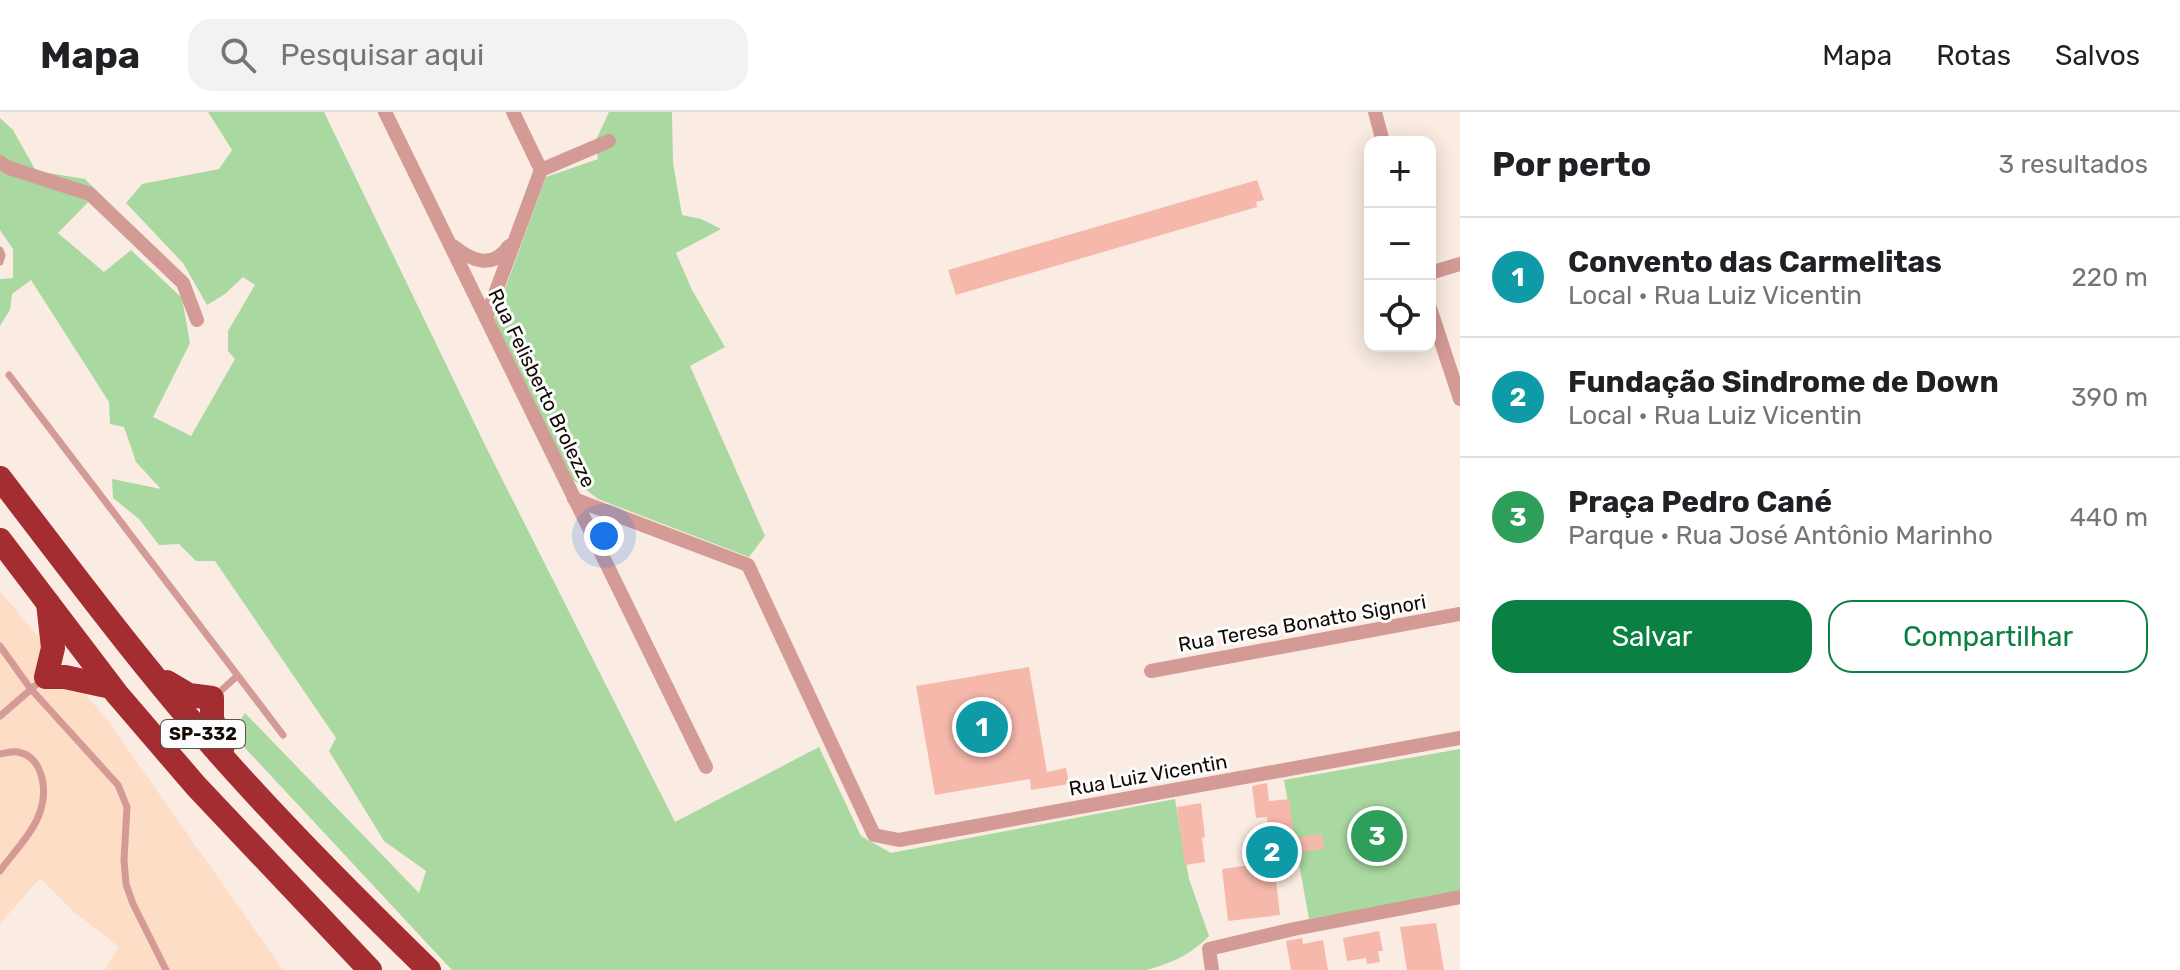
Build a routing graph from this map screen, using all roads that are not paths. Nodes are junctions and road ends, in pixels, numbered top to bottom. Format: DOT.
graph roads {
  1 [pos="385,112"];
  2 [pos="513,112"];
  3 [pos="1375,112"];
  4 [pos="1381,136"];
  5 [pos="609,141"];
  6 [pos="0,162"];
  7 [pos="541,170"];
  8 [pos="516,237"];
  9 [pos="449,243"];
  10 [pos="0,250"];
  11 [pos="0,262"];
  12 [pos="1460,264"];
  13 [pos="1436,271"];
  14 [pos="486,318"];
  15 [pos="197,320"];
  16 [pos="1436,326"];
  17 [pos="9,375"];
  18 [pos="1460,399"];
  19 [pos="0,478"];
  20 [pos="574,499"];
  21 [pos="0,540"];
  22 [pos="48,603"];
  23 [pos="1460,614"];
  24 [pos="0,646"];
  25 [pos="152,671"];
  26 [pos="1151,671"];
  27 [pos="236,677"];
  28 [pos="38,682"];
  29 [pos="111,687"];
  30 [pos="212,698"];
  31 [pos="0,716"];
  32 [pos="283,735"];
  33 [pos="1460,738"];
  34 [pos="0,754"];
  35 [pos="706,767"];
  36 [pos="232,768"];
  37 [pos="0,871"];
  38 [pos="1460,897"];
  39 [pos="166,970"];
  40 [pos="370,970"];
  41 [pos="429,970"];
  42 [pos="1212,970"];
  1 -- 9 [label="street, Rua Felisberto Brolezze"];
  2 -- 7 [label="street"];
  3 -- 4 [label="street"];
  5 -- 7 [label="street"];
  6 -- 15 [label="street"];
  7 -- 8 [label="street"];
  8 -- 9 [label="street"];
  8 -- 14 [label="street"];
  9 -- 14 [label="street, Rua Felisberto Brolezze"];
  10 -- 11 [label="lane"];
  12 -- 13 [label="street"];
  14 -- 20 [label="street, Rua Felisberto Brolezze"];
  16 -- 18 [label="street"];
  17 -- 27 [label="lane"];
  19 -- 25 [label="highway, SP-332"];
  20 -- 33 [label="street, Rua Luiz Vicentin"];
  20 -- 35 [label="street, Rua Felisberto Brolezze"];
  21 -- 22 [label="highway, SP-332"];
  22 -- 28 [label="highway"];
  22 -- 29 [label="highway, SP-332"];
  23 -- 26 [label="street, Rua Teresa Bonatto Signori"];
  24 -- 28 [label="lane"];
  25 -- 30 [label="highway"];
  25 -- 36 [label="highway, SP-332"];
  27 -- 30 [label="lane"];
  27 -- 32 [label="lane"];
  28 -- 29 [label="highway"];
  28 -- 31 [label="lane"];
  28 -- 39 [label="lane"];
  29 -- 40 [label="highway, SP-332"];
  30 -- 36 [label="highway"];
  34 -- 37 [label="lane"];
  36 -- 41 [label="highway, SP-332"];
  38 -- 42 [label="street"];
}
